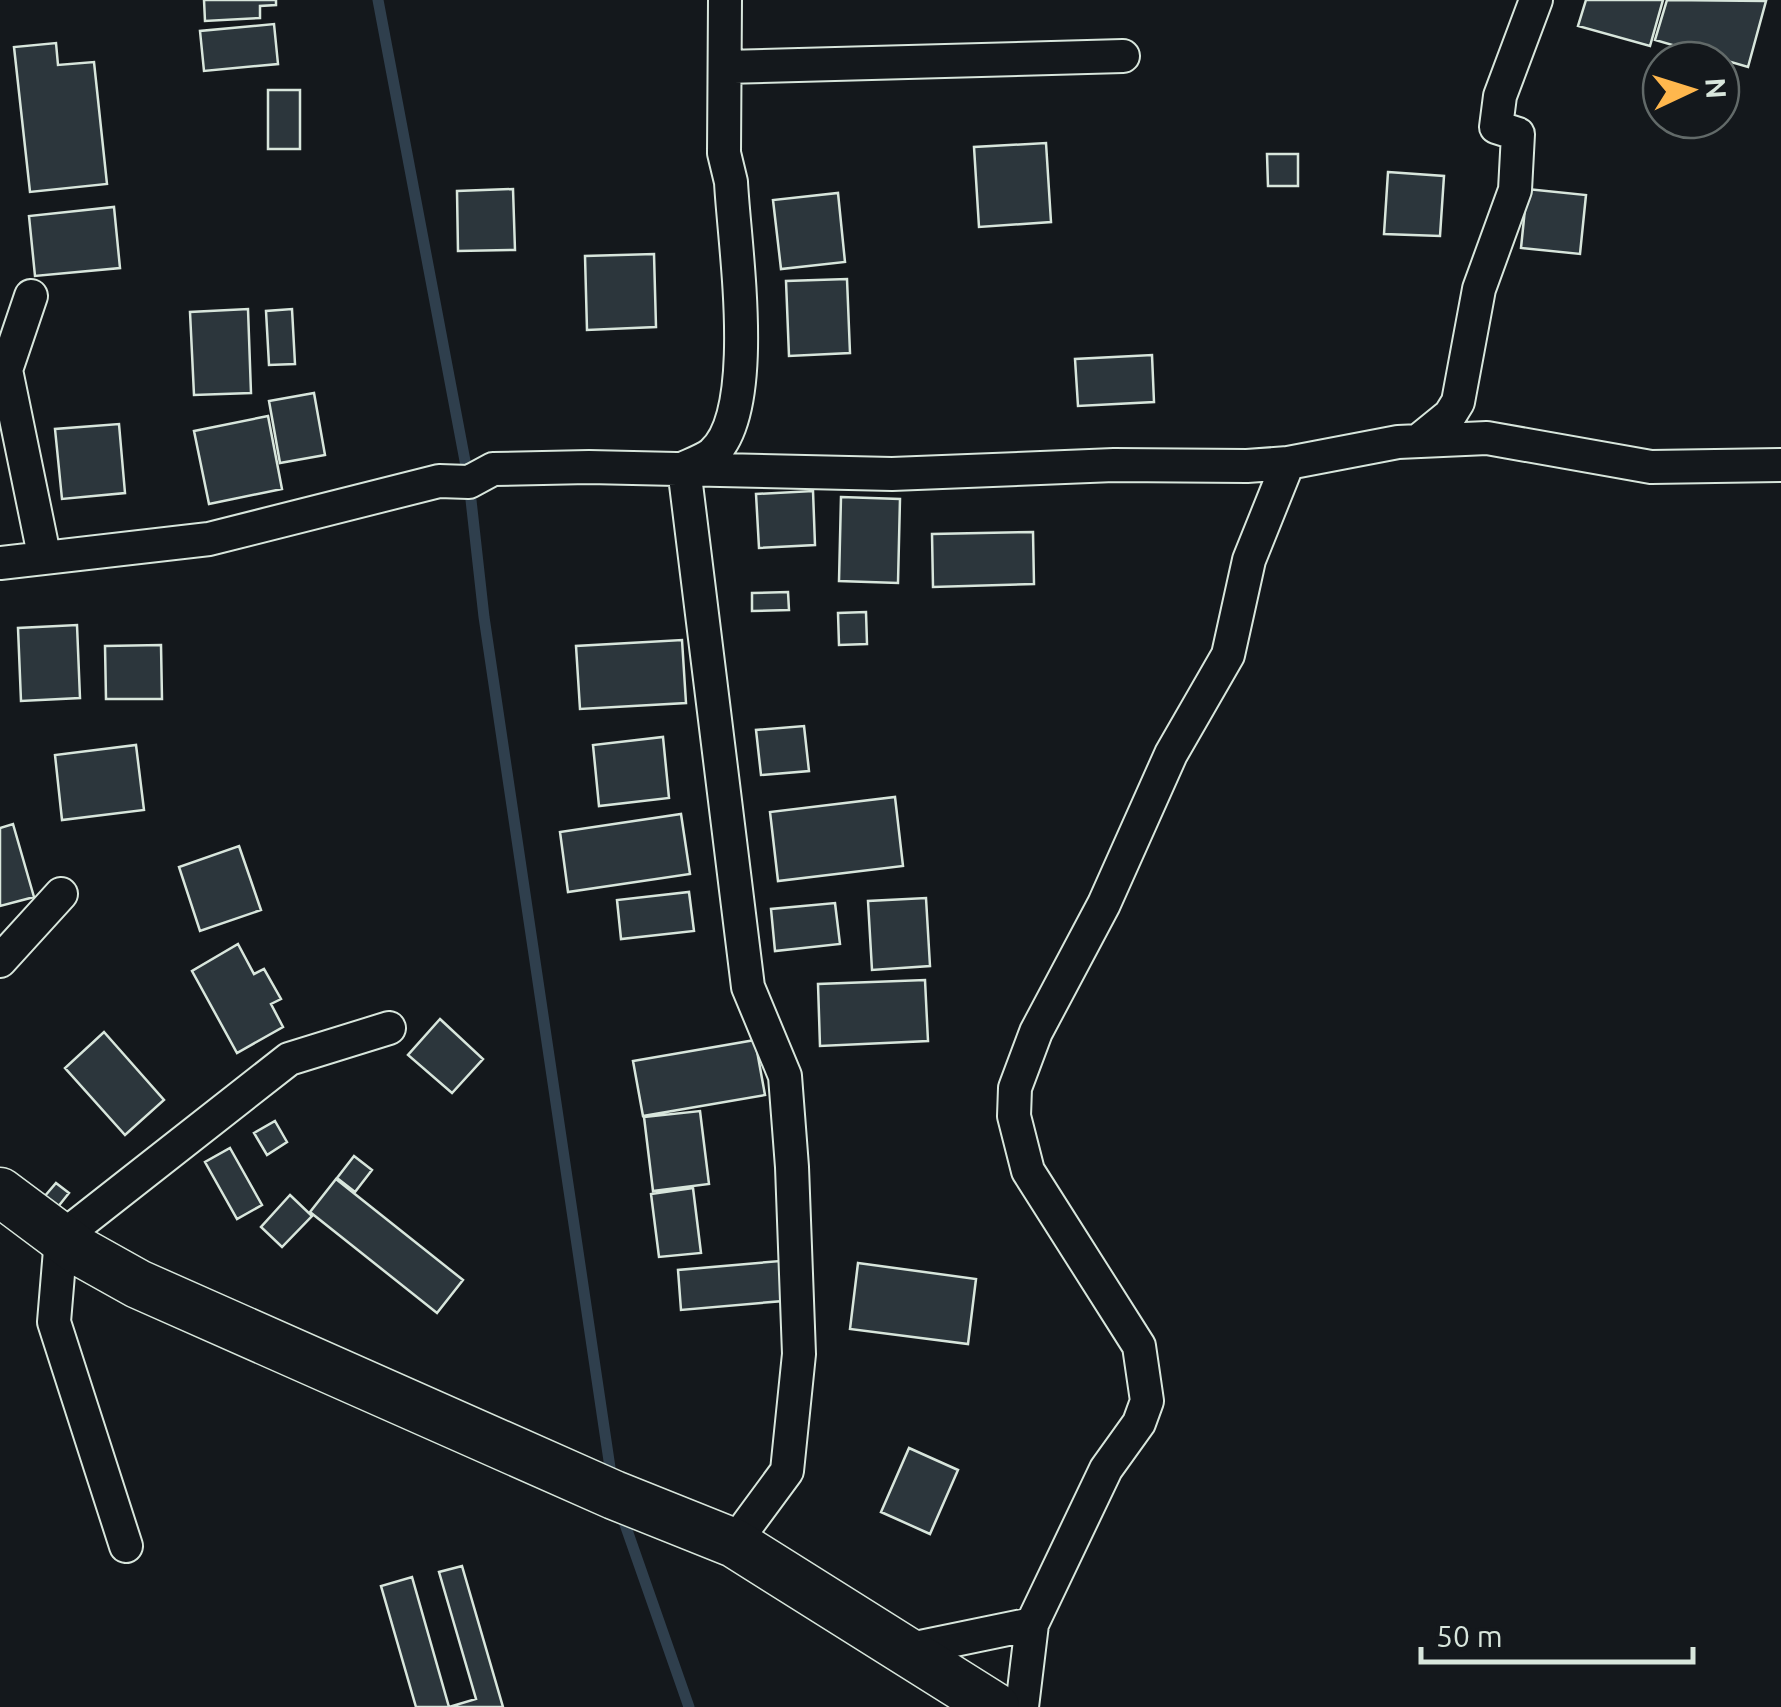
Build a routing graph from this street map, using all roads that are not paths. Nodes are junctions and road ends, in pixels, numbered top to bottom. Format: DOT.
graph roads {
  1 [pos="725,0"];
  2 [pos="1536,0"];
  3 [pos="1123,56"];
  4 [pos="725,67"];
  5 [pos="32,296"];
  6 [pos="1418,441"];
  7 [pos="1288,463"];
  8 [pos="1781,465"];
  9 [pos="684,468"];
  10 [pos="44,556"];
  11 [pos="0,564"];
  12 [pos="61,894"];
  13 [pos="0,961"];
  14 [pos="389,1028"];
  15 [pos="0,1192"];
  16 [pos="61,1238"];
  17 [pos="734,1543"];
  18 [pos="126,1546"];
  19 [pos="1032,1624"];
  20 [pos="906,1650"];
  21 [pos="995,1707"];
  22 [pos="1022,1707"];
  1 -- 4 [label="street"];
  2 -- 6 [label="street"];
  3 -- 4 [label="street"];
  4 -- 9 [label="street"];
  5 -- 10 [label="street"];
  6 -- 7 [label="street"];
  6 -- 8 [label="street"];
  7 -- 9 [label="street"];
  7 -- 19 [label="street"];
  9 -- 10 [label="street"];
  9 -- 17 [label="street"];
  10 -- 11 [label="street"];
  12 -- 13 [label="street"];
  14 -- 16 [label="street"];
  15 -- 16 [label="main road"];
  16 -- 17 [label="main road"];
  16 -- 18 [label="street"];
  17 -- 20 [label="main road"];
  19 -- 20 [label="street"];
  19 -- 22 [label="street"];
  20 -- 21 [label="main road"];
}
